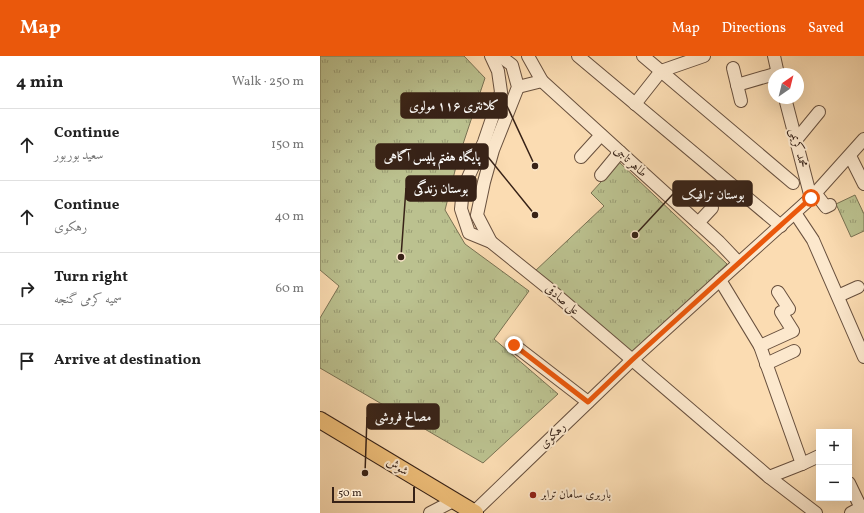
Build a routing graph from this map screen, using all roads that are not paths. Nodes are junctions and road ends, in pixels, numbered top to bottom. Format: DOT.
graph roads {
  1 [pos="491,56"];
  2 [pos="500,56"];
  3 [pos="528,56"];
  4 [pos="578,56"];
  5 [pos="643,56"];
  6 [pos="704,56"];
  7 [pos="774,56"];
  8 [pos="690,58"];
  9 [pos="733,68"];
  10 [pos="777,68"];
  11 [pos="661,71"];
  12 [pos="768,76"];
  13 [pos="542,81"];
  14 [pos="737,85"];
  15 [pos="518,87"];
  16 [pos="742,101"];
  17 [pos="635,104"];
  18 [pos="787,104"];
  19 [pos="819,112"];
  20 [pos="601,136"];
  21 [pos="864,139"];
  22 [pos="796,140"];
  23 [pos="620,152"];
  24 [pos="850,156"];
  25 [pos="581,157"];
  26 [pos="601,175"];
  27 [pos="793,183"];
  28 [pos="864,184"];
  29 [pos="814,196"];
  30 [pos="830,205"];
  31 [pos="712,208"];
  32 [pos="796,213"];
  33 [pos="698,223"];
  34 [pos="781,226"];
  35 [pos="491,242"];
  36 [pos="739,263"];
  37 [pos="720,280"];
  38 [pos="858,287"];
  39 [pos="778,292"];
  40 [pos="838,296"];
  41 [pos="514,345"];
  42 [pos="760,346"];
  43 [pos="794,351"];
  44 [pos="864,357"];
  45 [pos="632,360"];
  46 [pos="766,364"];
  47 [pos="588,402"];
  48 [pos="320,420"];
  49 [pos="816,457"];
  50 [pos="802,464"];
  51 [pos="769,477"];
  52 [pos="852,485"];
  53 [pos="453,501"];
  54 [pos="859,509"];
  55 [pos="430,513"];
  56 [pos="474,513"];
  57 [pos="816,513"];
  1 -- 35 [label="street, علی صادقی"];
  2 -- 15 [label="street"];
  3 -- 13 [label="street, طاهر تاجی"];
  4 -- 17 [label="street"];
  5 -- 11 [label="street"];
  6 -- 8 [label="street"];
  7 -- 10 [label="street"];
  8 -- 11 [label="street"];
  9 -- 14 [label="street"];
  11 -- 17 [label="street"];
  11 -- 27 [label="street"];
  12 -- 14 [label="street"];
  13 -- 15 [label="street"];
  13 -- 20 [label="street, طاهر تاجی"];
  14 -- 16 [label="street"];
  15 -- 35 [label="street, علی صادقی"];
  17 -- 34 [label="street"];
  18 -- 22 [label="street, محمد کریمی"];
  19 -- 22 [label="street"];
  20 -- 23 [label="street, طاهر تاجی"];
  20 -- 25 [label="street"];
  21 -- 24 [label="street, رهکوی"];
  22 -- 29 [label="street, محمد کریمی"];
  23 -- 26 [label="street"];
  23 -- 33 [label="street, طاهر تاجی"];
  24 -- 28 [label="street"];
  24 -- 29 [label="street, رهکوی"];
  29 -- 30 [label="street"];
  29 -- 32 [label="street, رهکوی"];
  31 -- 33 [label="street"];
  32 -- 34 [label="street, رهکوی"];
  32 -- 40 [label="street"];
  33 -- 36 [label="street, طاهر تاجی"];
  34 -- 36 [label="street, رهکوی"];
  35 -- 45 [label="street, علی صادقی"];
  36 -- 37 [label="street, رهکوی"];
  37 -- 42 [label="street"];
  37 -- 45 [label="street, رهکوی"];
  38 -- 40 [label="street"];
  39 -- 42 [label="street"];
  40 -- 44 [label="street"];
  41 -- 47 [label="street"];
  42 -- 46 [label="street"];
  43 -- 46 [label="street"];
  45 -- 47 [label="street, رهکوی"];
  45 -- 51 [label="street, علی صادقی"];
  46 -- 50 [label="street"];
  47 -- 56 [label="street, رهکوی"];
  48 -- 53 [label="main road, شوش"];
  49 -- 50 [label="street"];
  50 -- 51 [label="street"];
  51 -- 57 [label="street, علی صادقی"];
  52 -- 54 [label="street"];
  53 -- 55 [label="street"];
  53 -- 56 [label="main road, شوش"];
}
